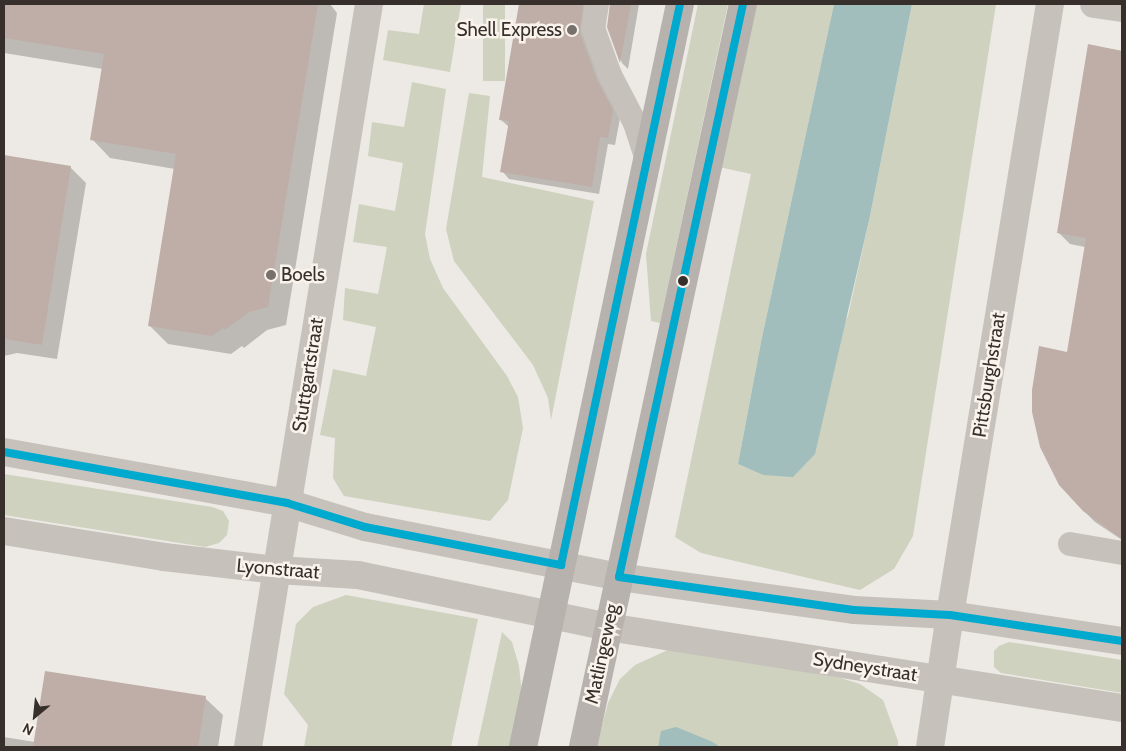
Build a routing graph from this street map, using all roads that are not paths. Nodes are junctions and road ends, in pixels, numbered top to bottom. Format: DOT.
graph roads {
  1 [pos="369,4"];
  2 [pos="597,4"];
  3 [pos="680,4"];
  4 [pos="743,4"];
  5 [pos="1050,4"];
  6 [pos="1094,4"];
  7 [pos="1122,8"];
  8 [pos="647,160"];
  9 [pos="4,452"];
  10 [pos="287,503"];
  11 [pos="4,531"];
  12 [pos="1070,544"];
  13 [pos="1122,553"];
  14 [pos="561,565"];
  15 [pos="277,570"];
  16 [pos="619,577"];
  17 [pos="550,614"];
  18 [pos="950,615"];
  19 [pos="608,627"];
  20 [pos="1122,641"];
  21 [pos="941,679"];
  22 [pos="1122,708"];
  23 [pos="248,747"];
  24 [pos="523,747"];
  25 [pos="583,747"];
  26 [pos="930,747"];
  1 -- 10 [label="street, Stuttgartstraat"];
  2 -- 8 [label="lane"];
  3 -- 8 [label="main road"];
  4 -- 16 [label="main road, Matlingeweg"];
  5 -- 18 [label="street, Pittsburghstraat"];
  6 -- 7 [label="street"];
  8 -- 14 [label="main road"];
  9 -- 10 [label="street"];
  10 -- 14 [label="street"];
  10 -- 15 [label="street, Stuttgartstraat"];
  11 -- 15 [label="street, Lyonstraat"];
  12 -- 13 [label="lane"];
  14 -- 16 [label="street"];
  14 -- 17 [label="main road"];
  15 -- 17 [label="street, Lyonstraat"];
  15 -- 23 [label="street, Stuttgartstraat"];
  16 -- 18 [label="street"];
  16 -- 19 [label="main road, Matlingeweg"];
  17 -- 19 [label="street, Lyonstraat"];
  17 -- 24 [label="main road"];
  18 -- 20 [label="street"];
  18 -- 21 [label="street, Pittsburghstraat"];
  19 -- 21 [label="street, Sydneystraat"];
  19 -- 25 [label="main road, Matlingeweg"];
  21 -- 22 [label="street, Sydneystraat"];
  21 -- 26 [label="street, Pittsburghstraat"];
}
